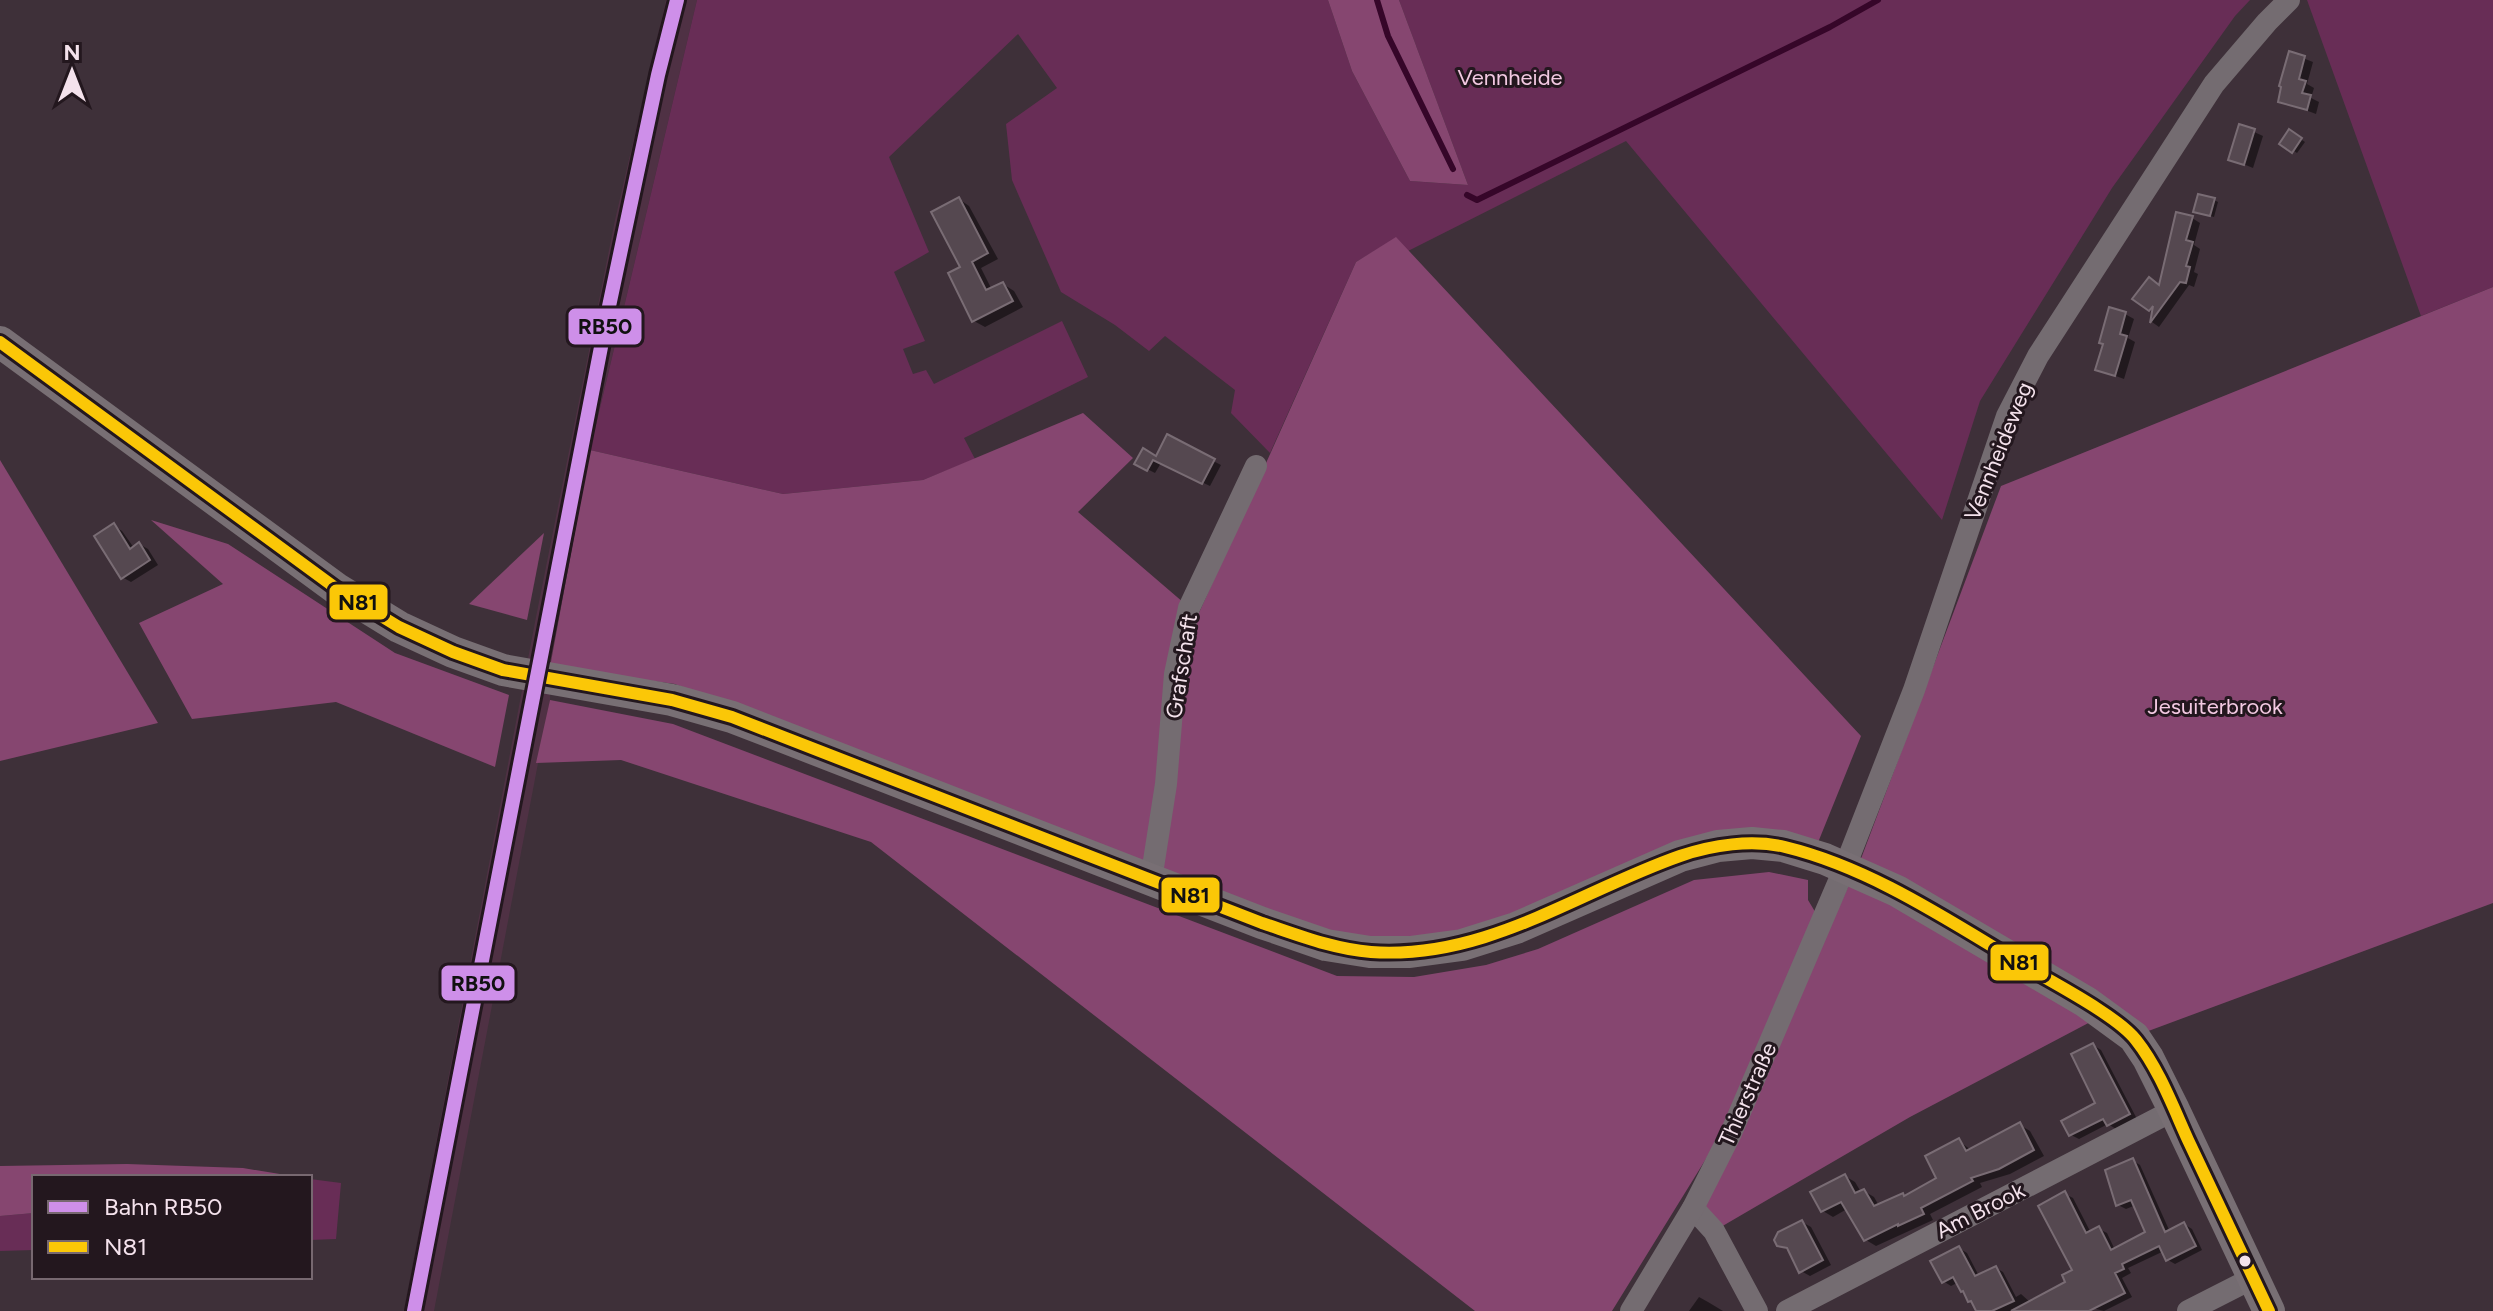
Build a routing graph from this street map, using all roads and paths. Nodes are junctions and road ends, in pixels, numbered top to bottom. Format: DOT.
graph roads {
  1 [pos="2289,0"];
  2 [pos="0,342"];
  3 [pos="1256,466"];
  4 [pos="1845,867"];
  5 [pos="1151,880"];
  6 [pos="2174,1110"];
  7 [pos="1693,1208"];
  8 [pos="2253,1278"];
  9 [pos="1631,1311"];
  10 [pos="1757,1311"];
  11 [pos="1787,1311"];
  12 [pos="2188,1311"];
  13 [pos="2269,1311"];
  1 -- 4 [label="street, Vennheideweg"];
  2 -- 5 [label="street"];
  3 -- 5 [label="street, Grafschaft"];
  4 -- 5 [label="street"];
  4 -- 6 [label="street"];
  4 -- 7 [label="street, Thierstraße"];
  6 -- 8 [label="street"];
  6 -- 11 [label="street, Am Brook"];
  7 -- 9 [label="street, Thierstraße"];
  7 -- 10 [label="street"];
  8 -- 12 [label="street"];
  8 -- 13 [label="street"];
}
